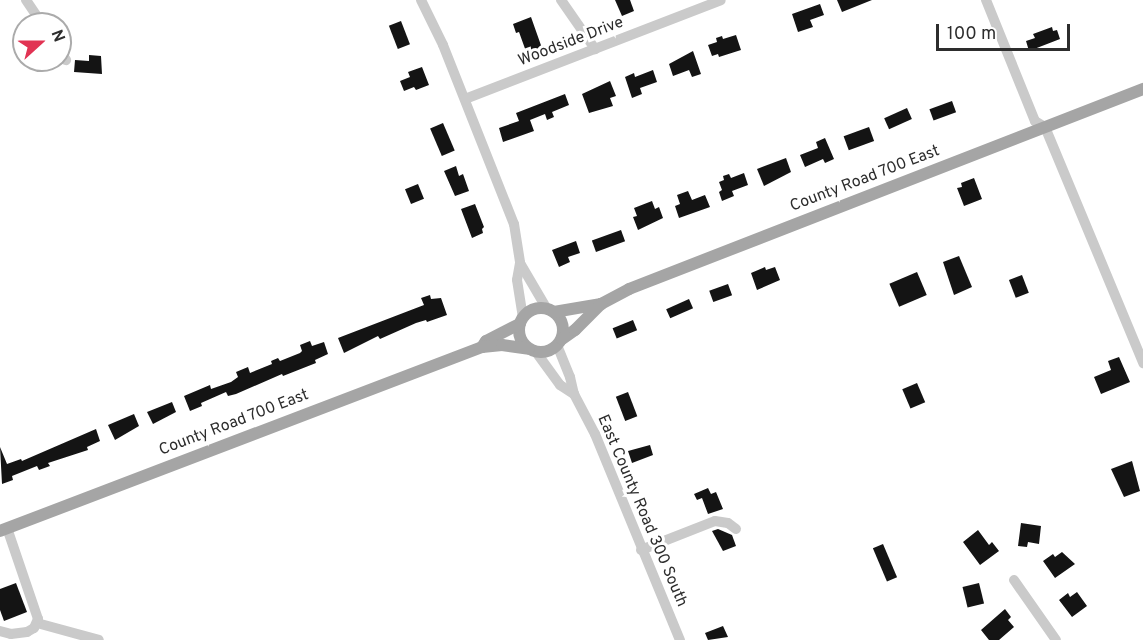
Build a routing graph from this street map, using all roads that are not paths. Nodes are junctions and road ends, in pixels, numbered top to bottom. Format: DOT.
graph roads {
  1 [pos="422,0"];
  2 [pos="561,0"];
  3 [pos="721,0"];
  4 [pos="986,0"];
  5 [pos="595,49"];
  6 [pos="1143,89"];
  7 [pos="465,99"];
  8 [pos="1045,127"];
  9 [pos="520,263"];
  10 [pos="601,304"];
  11 [pos="551,310"];
  12 [pos="522,321"];
  13 [pos="559,342"];
  14 [pos="482,347"];
  15 [pos="533,350"];
  16 [pos="1143,363"];
  17 [pos="574,394"];
  18 [pos="736,529"];
  19 [pos="4,530"];
  20 [pos="641,550"];
  21 [pos="1014,580"];
  22 [pos="37,623"];
  23 [pos="0,631"];
  24 [pos="99,640"];
  25 [pos="681,640"];
  26 [pos="1056,640"];
  1 -- 7 [label="street"];
  2 -- 5 [label="street"];
  3 -- 5 [label="street, Woodside Drive"];
  4 -- 8 [label="street"];
  5 -- 7 [label="street, Woodside Drive"];
  6 -- 8 [label="main road, County Road 700 East"];
  7 -- 9 [label="street"];
  8 -- 10 [label="main road, County Road 700 East"];
  8 -- 16 [label="street"];
  9 -- 11 [label="street"];
  9 -- 12 [label="street"];
  10 -- 11 [label="main road, County Road 700 East"];
  10 -- 13 [label="main road, County Road 700 East"];
  11 -- 12 [label="main road"];
  11 -- 13 [label="main road"];
  12 -- 14 [label="main road, County Road 700 East"];
  12 -- 15 [label="main road"];
  13 -- 15 [label="main road"];
  13 -- 17 [label="street, East County Road 300 South"];
  14 -- 15 [label="main road, County Road 700 East"];
  14 -- 19 [label="main road, County Road 700 East"];
  15 -- 17 [label="street, East County Road 300 South"];
  17 -- 20 [label="street, East County Road 300 South"];
  18 -- 20 [label="street"];
  19 -- 22 [label="street"];
  20 -- 25 [label="street, East County Road 300 South"];
  21 -- 26 [label="street"];
  22 -- 23 [label="street"];
  22 -- 24 [label="street"];
}
